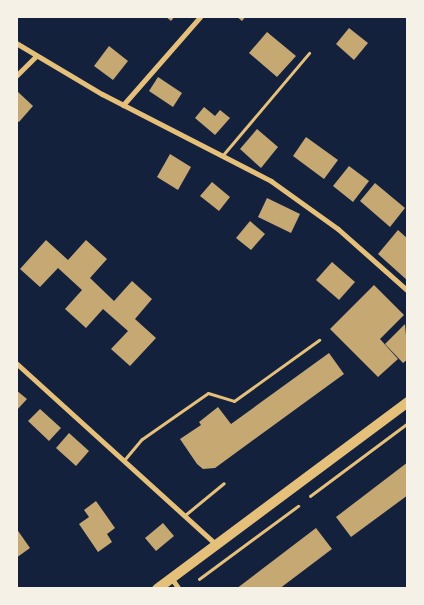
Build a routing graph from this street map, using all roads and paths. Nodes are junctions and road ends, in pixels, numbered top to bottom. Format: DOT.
graph roads {
  1 [pos="201,16"];
  2 [pos="16,43"];
  3 [pos="309,53"];
  4 [pos="36,56"];
  5 [pos="16,76"];
  6 [pos="122,105"];
  7 [pos="222,156"];
  8 [pos="408,291"];
  9 [pos="319,340"];
  10 [pos="16,363"];
  11 [pos="408,402"];
  12 [pos="408,422"];
  13 [pos="124,459"];
  14 [pos="224,483"];
  15 [pos="310,496"];
  16 [pos="298,506"];
  17 [pos="185,515"];
  18 [pos="218,546"];
  19 [pos="172,578"];
  20 [pos="199,579"];
  21 [pos="157,589"];
  22 [pos="178,589"];
  1 -- 6 [label="street"];
  2 -- 4 [label="street"];
  3 -- 7 [label="lane"];
  4 -- 5 [label="street"];
  4 -- 6 [label="street"];
  6 -- 7 [label="street"];
  7 -- 8 [label="street"];
  9 -- 13 [label="lane"];
  10 -- 13 [label="street"];
  11 -- 18 [label="main road"];
  12 -- 15 [label="path"];
  13 -- 17 [label="street"];
  14 -- 17 [label="lane"];
  16 -- 20 [label="path"];
  17 -- 18 [label="street"];
  18 -- 19 [label="main road"];
  19 -- 21 [label="main road"];
  19 -- 22 [label="street"];
}
